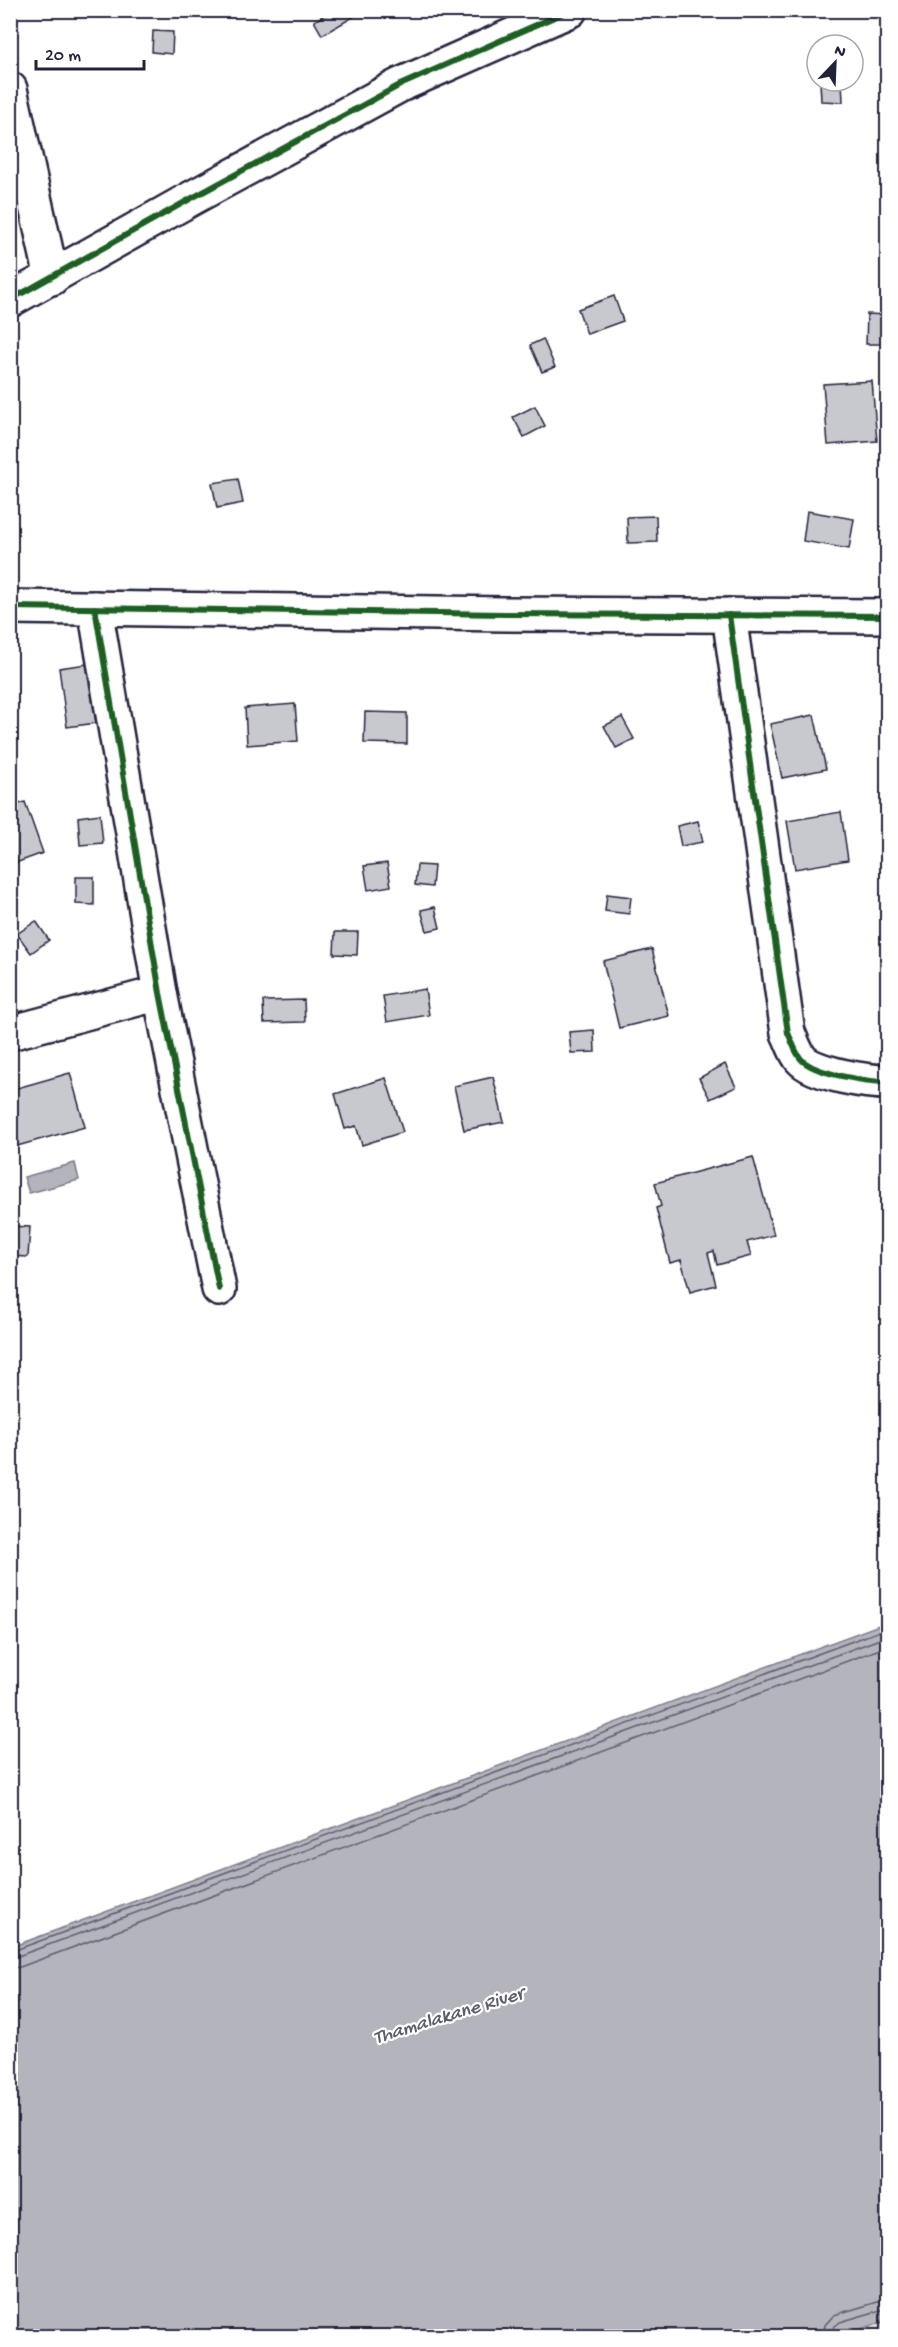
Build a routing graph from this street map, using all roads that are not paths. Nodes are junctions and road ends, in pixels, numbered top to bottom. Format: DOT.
graph roads {
  1 [pos="570,10"];
  2 [pos="10,89"];
  3 [pos="52,278"];
  4 [pos="10,300"];
  5 [pos="10,607"];
  6 [pos="95,608"];
  7 [pos="729,615"];
  8 [pos="888,616"];
  9 [pos="160,993"];
  10 [pos="10,1033"];
  11 [pos="888,1082"];
  12 [pos="219,1289"];
  1 -- 3 [label="street"];
  2 -- 3 [label="street"];
  3 -- 4 [label="street"];
  5 -- 6 [label="street"];
  6 -- 7 [label="street"];
  6 -- 9 [label="street"];
  7 -- 8 [label="street"];
  7 -- 11 [label="street"];
  9 -- 10 [label="street"];
  9 -- 12 [label="street"];
}
